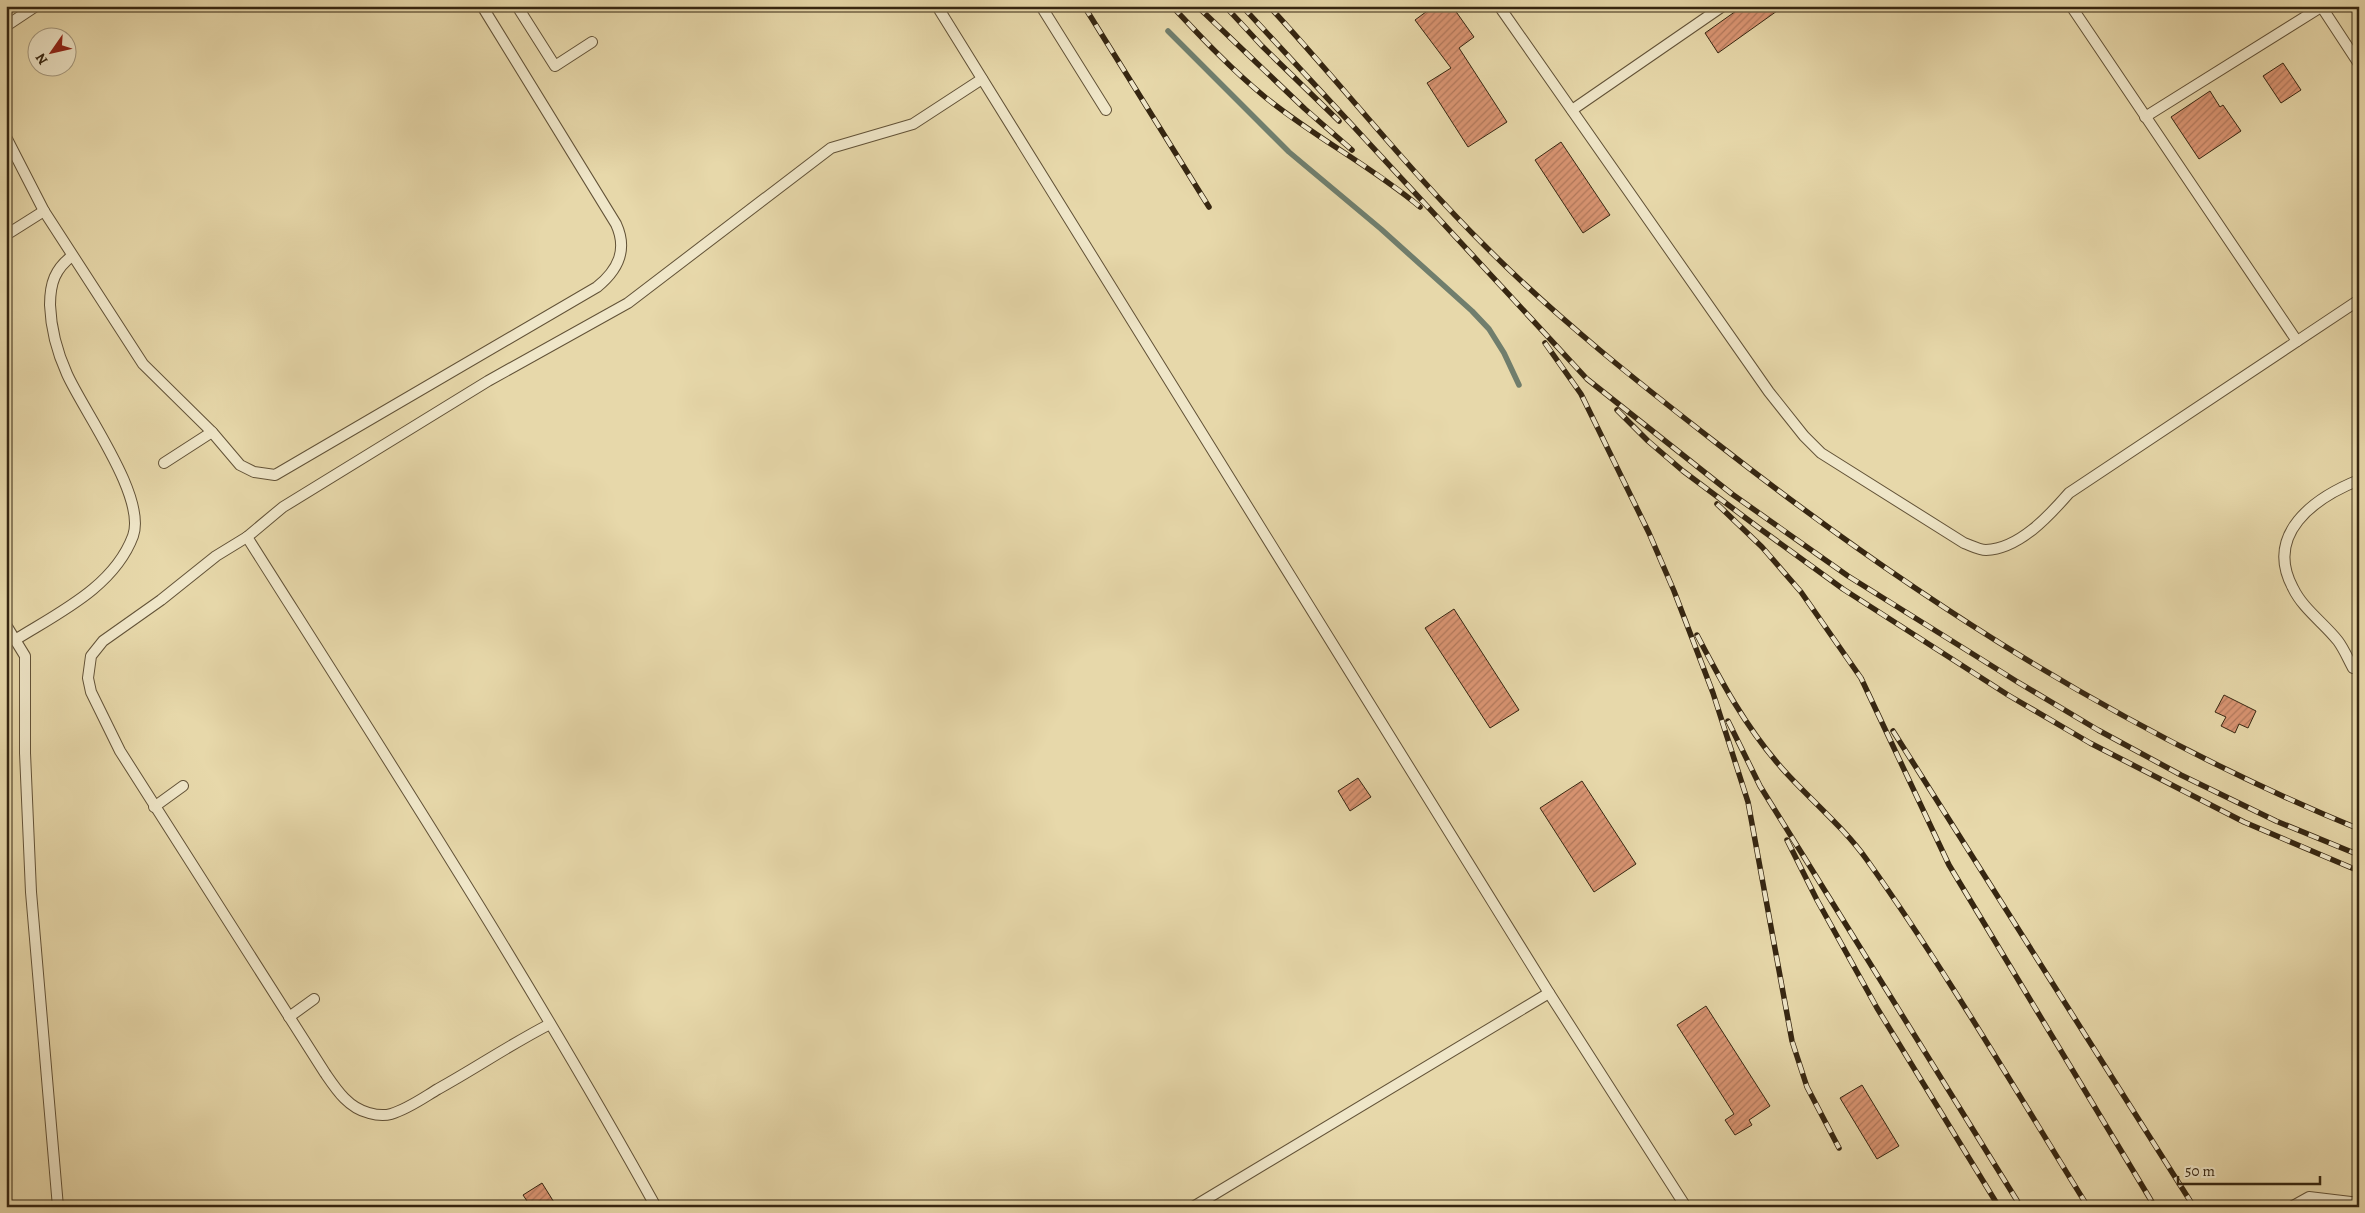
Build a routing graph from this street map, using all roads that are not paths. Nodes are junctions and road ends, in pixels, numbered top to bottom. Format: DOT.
graph roads {
  1 [pos="36,6"];
  2 [pos="482,6"];
  3 [pos="517,6"];
  4 [pos="937,6"];
  5 [pos="1041,6"];
  6 [pos="1499,6"];
  7 [pos="1723,6"];
  8 [pos="2071,6"];
  9 [pos="2321,7"];
  10 [pos="6,26"];
  11 [pos="592,42"];
  12 [pos="2359,64"];
  13 [pos="982,79"];
  14 [pos="1106,110"];
  15 [pos="1572,110"];
  16 [pos="2145,117"];
  17 [pos="6,137"];
  18 [pos="44,211"];
  19 [pos="6,235"];
  20 [pos="72,256"];
  21 [pos="2359,300"];
  22 [pos="2297,342"];
  23 [pos="212,432"];
  24 [pos="164,463"];
  25 [pos="2359,480"];
  26 [pos="246,537"];
  27 [pos="6,624"];
  28 [pos="16,640"];
  29 [pos="2353,668"];
  30 [pos="183,786"];
  31 [pos="154,808"];
  32 [pos="1549,993"];
  33 [pos="314,999"];
  34 [pos="289,1017"];
  35 [pos="550,1024"];
  36 [pos="2359,1203"];
  37 [pos="58,1207"];
  38 [pos="656,1207"];
  39 [pos="1193,1207"];
  40 [pos="1686,1207"];
  41 [pos="2291,1207"];
  1 -- 10 [label="lane"];
  2 -- 23 [label="lane"];
  3 -- 11 [label="lane"];
  4 -- 13 [label="lane"];
  5 -- 14 [label="lane"];
  6 -- 15 [label="lane"];
  7 -- 15 [label="lane"];
  8 -- 16 [label="lane"];
  9 -- 12 [label="lane"];
  9 -- 16 [label="lane"];
  13 -- 26 [label="lane"];
  13 -- 32 [label="lane"];
  15 -- 22 [label="lane"];
  16 -- 22 [label="lane"];
  17 -- 18 [label="lane"];
  18 -- 19 [label="lane"];
  18 -- 20 [label="lane"];
  20 -- 23 [label="lane"];
  20 -- 28 [label="lane"];
  21 -- 22 [label="lane"];
  23 -- 24 [label="lane"];
  25 -- 29 [label="lane"];
  26 -- 31 [label="lane"];
  26 -- 35 [label="lane"];
  27 -- 28 [label="lane"];
  28 -- 37 [label="lane"];
  30 -- 31 [label="lane"];
  31 -- 34 [label="lane"];
  32 -- 39 [label="lane"];
  32 -- 40 [label="lane"];
  33 -- 34 [label="lane"];
  34 -- 35 [label="lane"];
  35 -- 38 [label="lane"];
  36 -- 41 [label="lane"];
}
